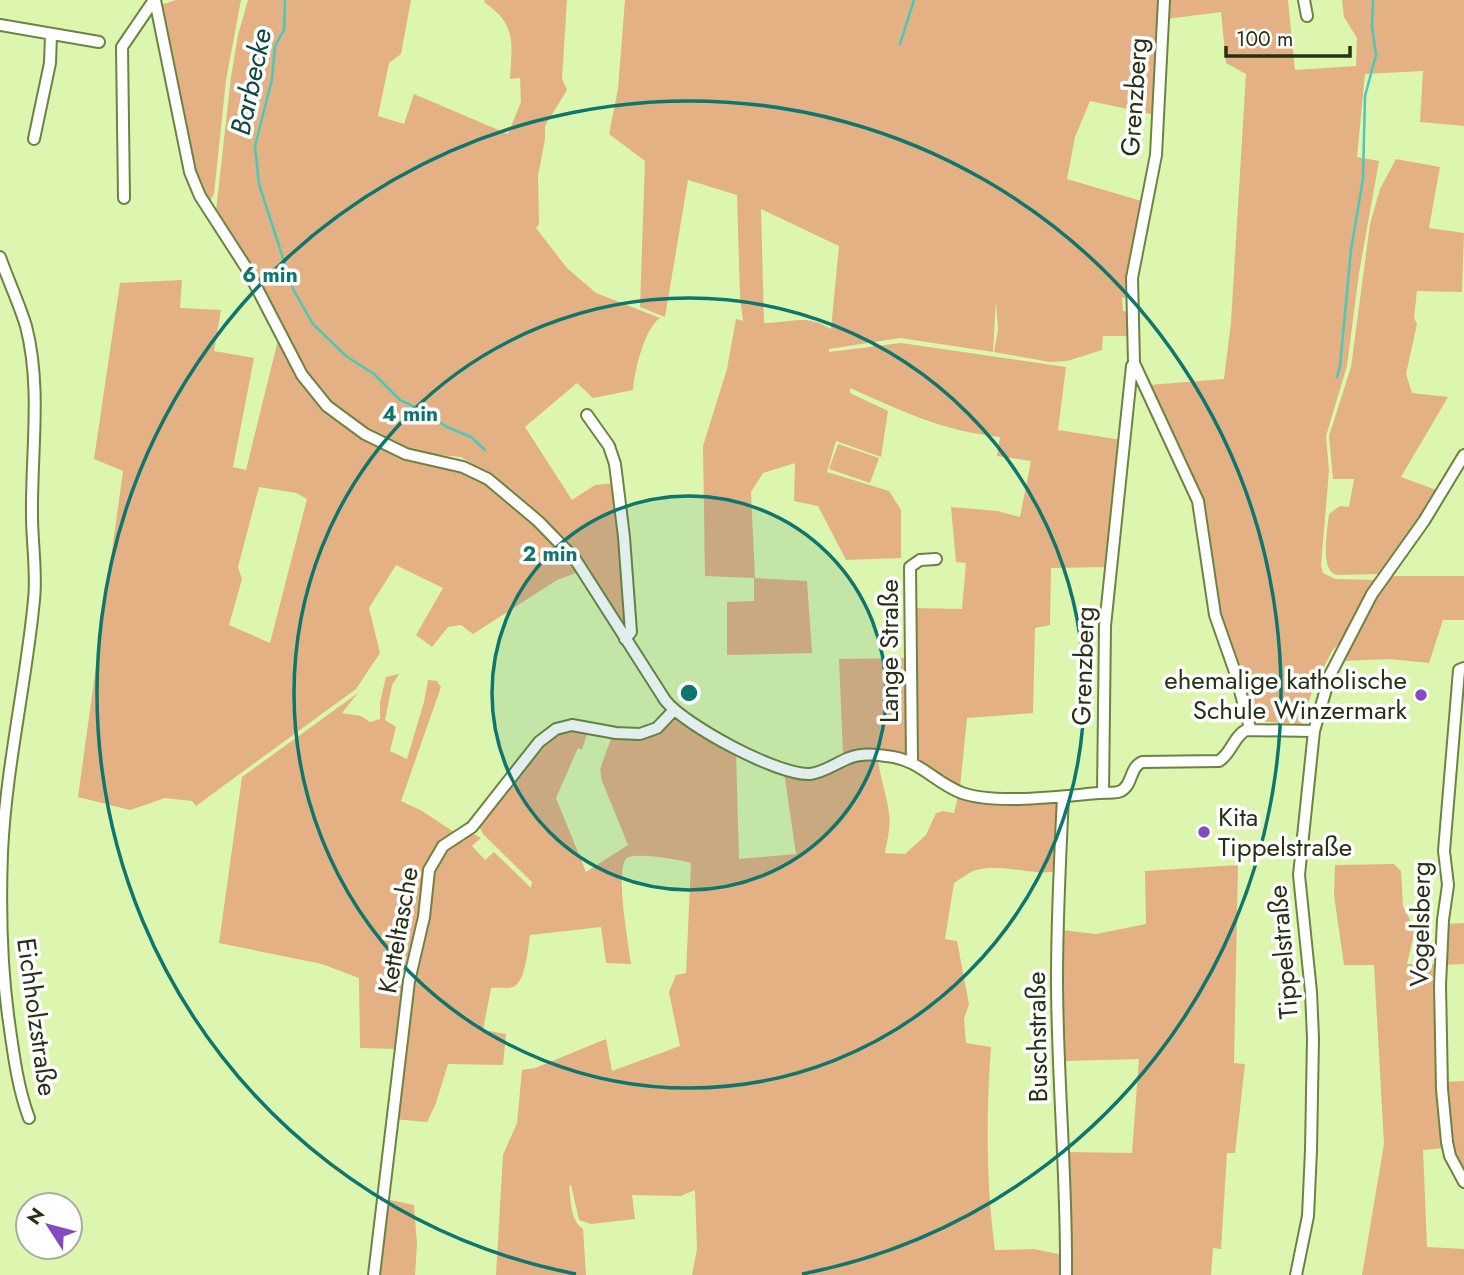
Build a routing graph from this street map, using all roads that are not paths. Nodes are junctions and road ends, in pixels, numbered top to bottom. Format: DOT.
graph roads {
  1 [pos="155,0"];
  2 [pos="1164,0"];
  3 [pos="1304,0"];
  4 [pos="1307,16"];
  5 [pos="0,25"];
  6 [pos="51,35"];
  7 [pos="99,42"];
  8 [pos="34,139"];
  9 [pos="124,198"];
  10 [pos="0,257"];
  11 [pos="1134,363"];
  12 [pos="587,415"];
  13 [pos="1464,455"];
  14 [pos="936,559"];
  15 [pos="625,639"];
  16 [pos="1464,668"];
  17 [pos="674,710"];
  18 [pos="1251,728"];
  19 [pos="1314,731"];
  20 [pos="912,761"];
  21 [pos="1103,793"];
  22 [pos="1063,797"];
  23 [pos="1,972"];
  24 [pos="29,1118"];
  25 [pos="1464,1182"];
  26 [pos="374,1275"];
  27 [pos="1066,1275"];
  28 [pos="1296,1275"];
  1 -- 9 [label="street"];
  1 -- 15 [label="street, Lange Straße"];
  2 -- 11 [label="street, Grenzberg"];
  3 -- 4 [label="street"];
  5 -- 6 [label="street"];
  6 -- 7 [label="street"];
  6 -- 8 [label="street"];
  10 -- 23 [label="street, Eichholzstraße"];
  11 -- 18 [label="street, Grenzberg"];
  11 -- 21 [label="street, Grenzberg"];
  12 -- 15 [label="street"];
  13 -- 19 [label="street, Tippelstraße"];
  14 -- 20 [label="street, Lange Straße"];
  15 -- 17 [label="street, Lange Straße"];
  16 -- 25 [label="street, Vogelsberg"];
  17 -- 20 [label="street, Lange Straße"];
  17 -- 26 [label="street, Ketteltasche"];
  18 -- 19 [label="street"];
  18 -- 21 [label="street"];
  19 -- 28 [label="street, Tippelstraße"];
  20 -- 22 [label="street, Lange Straße"];
  21 -- 22 [label="street, Lange Straße"];
  22 -- 27 [label="street, Buschstraße"];
  23 -- 24 [label="street, Eichholzstraße"];
}
